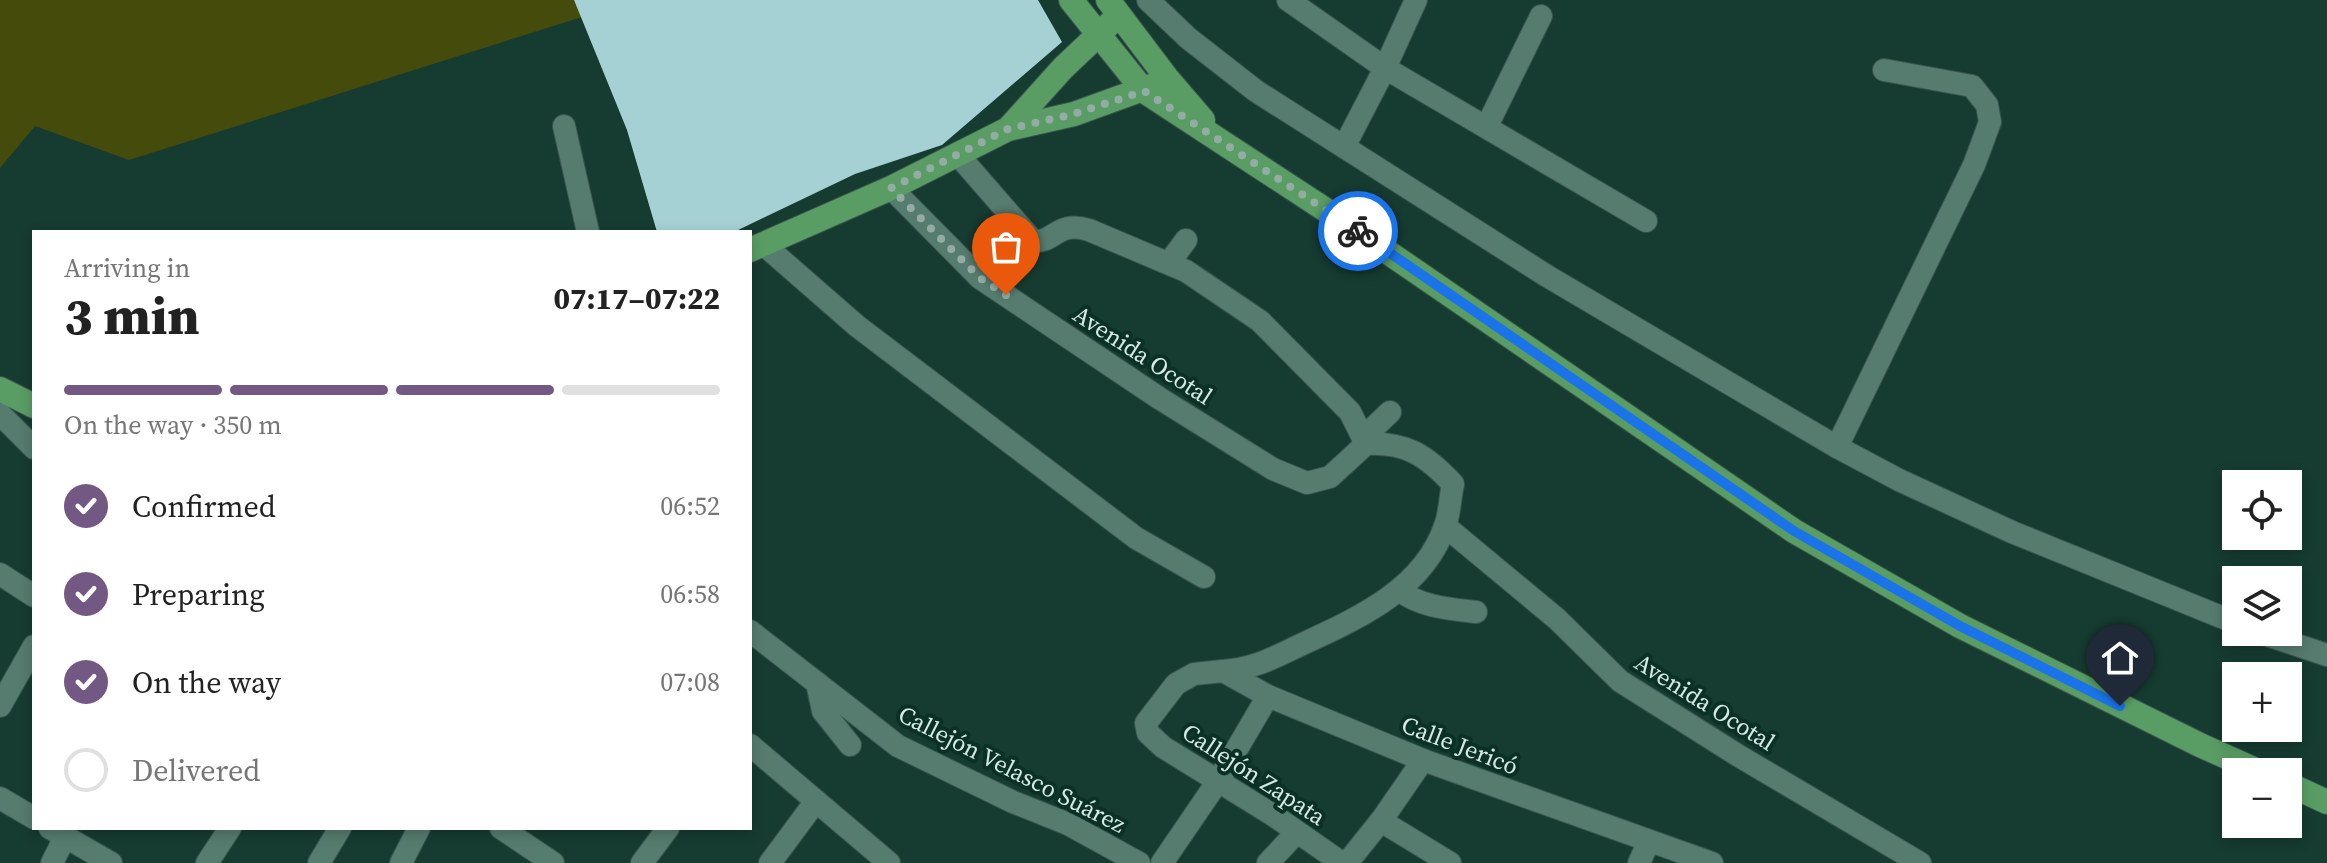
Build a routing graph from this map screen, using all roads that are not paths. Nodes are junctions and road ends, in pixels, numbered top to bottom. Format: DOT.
graph roads {
  1 [pos="1071,0"];
  2 [pos="1148,0"];
  3 [pos="1288,0"];
  4 [pos="1416,0"];
  5 [pos="1114,8"];
  6 [pos="1541,16"];
  7 [pos="1098,36"];
  8 [pos="1385,68"];
  9 [pos="1884,70"];
  10 [pos="1167,78"];
  11 [pos="1144,91"];
  12 [pos="564,126"];
  13 [pos="1487,126"];
  14 [pos="1008,129"];
  15 [pos="1221,140"];
  16 [pos="1344,147"];
  17 [pos="959,156"];
  18 [pos="891,188"];
  19 [pos="1646,221"];
  20 [pos="588,230"];
  21 [pos="1186,240"];
  22 [pos="757,247"];
  23 [pos="1169,263"];
  24 [pos="0,389"];
  25 [pos="32,405"];
  26 [pos="1390,412"];
  27 [pos="0,414"];
  28 [pos="1364,441"];
  29 [pos="32,446"];
  30 [pos="1837,447"];
  31 [pos="1445,526"];
  32 [pos="0,574"];
  33 [pos="1204,577"];
  34 [pos="1399,590"];
  35 [pos="32,595"];
  36 [pos="1476,612"];
  37 [pos="2222,617"];
  38 [pos="752,633"];
  39 [pos="2300,646"];
  40 [pos="32,650"];
  41 [pos="2327,655"];
  42 [pos="1223,671"];
  43 [pos="817,683"];
  44 [pos="1268,696"];
  45 [pos="0,706"];
  46 [pos="850,745"];
  47 [pos="752,747"];
  48 [pos="2229,758"];
  49 [pos="1423,760"];
  50 [pos="1218,781"];
  51 [pos="2302,790"];
  52 [pos="0,798"];
  53 [pos="816,801"];
  54 [pos="2327,802"];
  55 [pos="32,817"];
  56 [pos="1381,821"];
  57 [pos="229,830"];
  58 [pos="339,830"];
  59 [pos="418,830"];
  60 [pos="504,830"];
  61 [pos="667,830"];
  62 [pos="57,832"];
  63 [pos="1297,832"];
  64 [pos="1649,841"];
  65 [pos="52,863"];
  66 [pos="111,863"];
  67 [pos="207,863"];
  68 [pos="319,863"];
  69 [pos="401,863"];
  70 [pos="553,863"];
  71 [pos="642,863"];
  72 [pos="770,863"];
  73 [pos="889,863"];
  74 [pos="1139,863"];
  75 [pos="1162,863"];
  76 [pos="1268,863"];
  77 [pos="1345,863"];
  78 [pos="1450,863"];
  79 [pos="1639,863"];
  80 [pos="1712,863"];
  81 [pos="1920,863"];
  1 -- 7 [label="main road"];
  2 -- 16 [label="street"];
  3 -- 8 [label="street"];
  4 -- 8 [label="street"];
  5 -- 7 [label="main road"];
  5 -- 10 [label="main road"];
  6 -- 13 [label="street"];
  7 -- 11 [label="main road"];
  7 -- 14 [label="main road"];
  8 -- 13 [label="street"];
  8 -- 16 [label="street"];
  9 -- 30 [label="street"];
  10 -- 11 [label="main road"];
  10 -- 15 [label="main road"];
  11 -- 14 [label="main road"];
  11 -- 15 [label="main road"];
  12 -- 20 [label="street"];
  13 -- 19 [label="street"];
  14 -- 17 [label="main road"];
  15 -- 48 [label="main road"];
  16 -- 30 [label="street"];
  17 -- 18 [label="main road"];
  17 -- 23 [label="street"];
  18 -- 22 [label="main road"];
  18 -- 28 [label="street, Avenida Ocotal"];
  21 -- 23 [label="street"];
  22 -- 33 [label="street"];
  23 -- 28 [label="street"];
  24 -- 25 [label="main road"];
  26 -- 28 [label="street"];
  27 -- 29 [label="street"];
  28 -- 31 [label="street"];
  30 -- 37 [label="street"];
  31 -- 34 [label="street"];
  31 -- 81 [label="street, Avenida Ocotal"];
  32 -- 35 [label="street"];
  34 -- 36 [label="street"];
  34 -- 42 [label="street"];
  38 -- 43 [label="street, Callejón Velasco Suárez"];
  39 -- 41 [label="street"];
  40 -- 45 [label="street"];
  42 -- 44 [label="street, Calle Jericó"];
  42 -- 50 [label="street, Callejón Zapata"];
  43 -- 46 [label="street"];
  43 -- 74 [label="street, Callejón Velasco Suárez"];
  44 -- 49 [label="street, Calle Jericó"];
  44 -- 50 [label="street"];
  47 -- 53 [label="street"];
  49 -- 56 [label="street"];
  49 -- 64 [label="street, Calle Jericó"];
  50 -- 63 [label="street, Callejón Zapata"];
  50 -- 75 [label="street"];
  51 -- 54 [label="main road"];
  52 -- 55 [label="street"];
  53 -- 72 [label="street"];
  53 -- 73 [label="street"];
  56 -- 77 [label="street"];
  56 -- 78 [label="street"];
  57 -- 67 [label="street"];
  58 -- 68 [label="street"];
  59 -- 69 [label="street"];
  60 -- 70 [label="street"];
  61 -- 71 [label="street"];
  62 -- 65 [label="street"];
  62 -- 66 [label="street"];
  63 -- 76 [label="street"];
  63 -- 77 [label="street, Callejón Zapata"];
  64 -- 79 [label="street"];
  64 -- 80 [label="street, Calle Jericó"];
}
